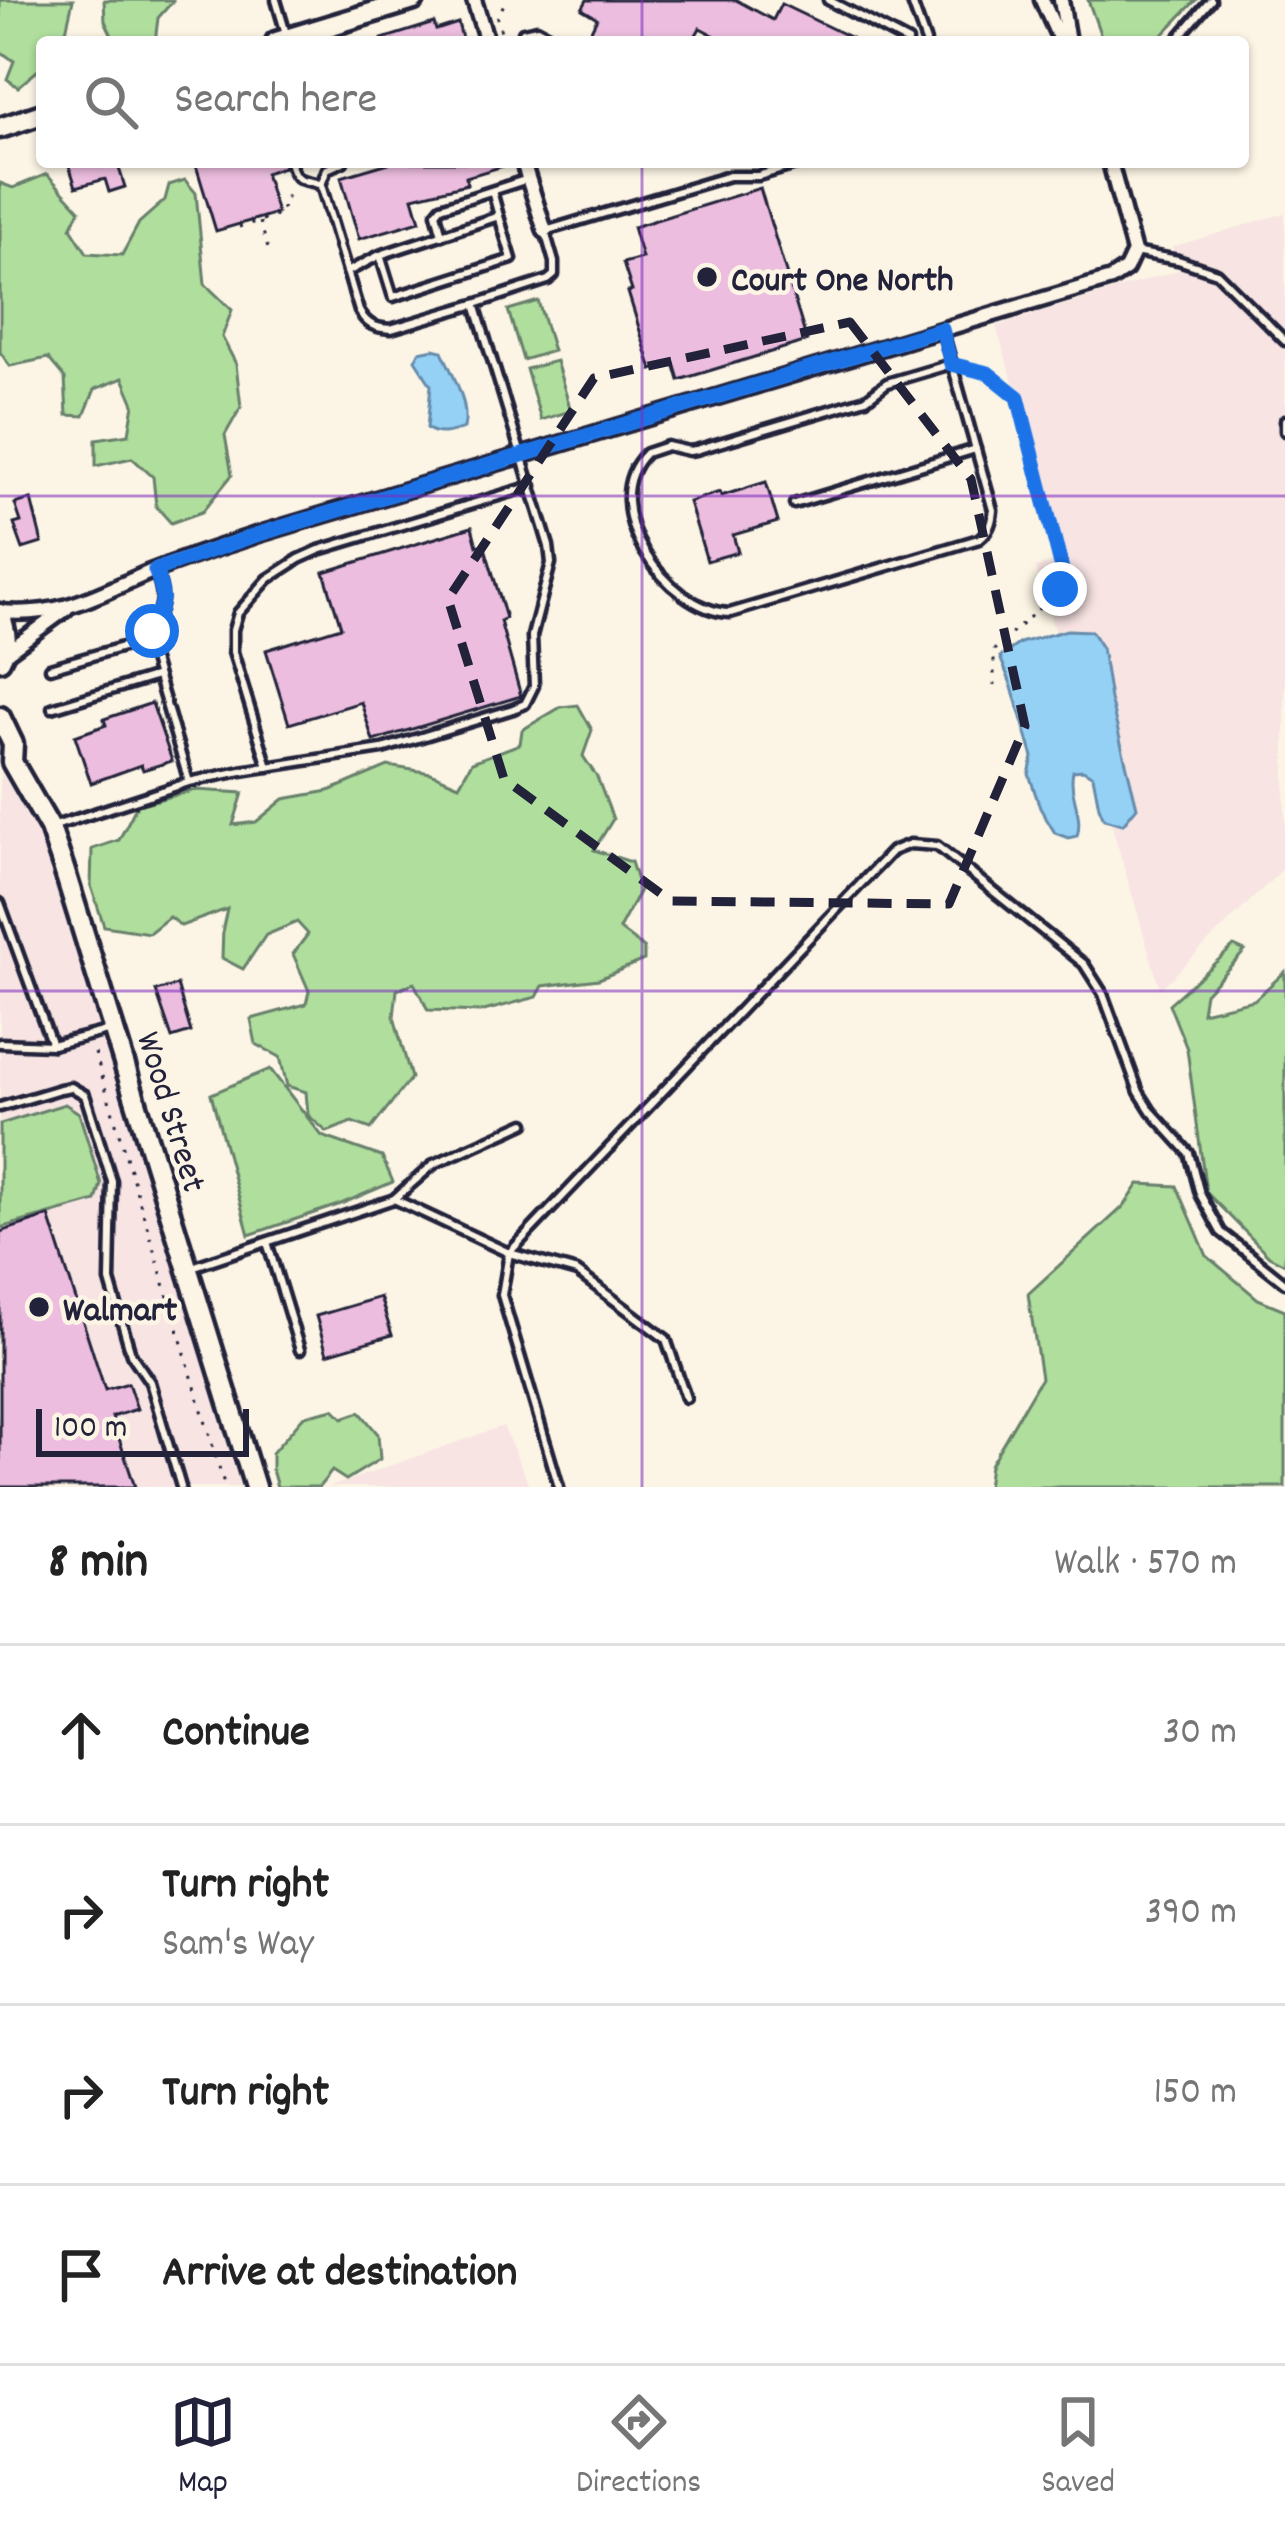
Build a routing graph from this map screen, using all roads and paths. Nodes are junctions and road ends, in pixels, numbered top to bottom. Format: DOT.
graph roads {
  1 [pos="276,0"];
  2 [pos="414,0"];
  3 [pos="474,0"];
  4 [pos="506,0"];
  5 [pos="828,0"];
  6 [pos="911,0"];
  7 [pos="1042,0"];
  8 [pos="1061,0"];
  9 [pos="1211,0"];
  10 [pos="365,7"];
  11 [pos="345,31"];
  12 [pos="281,36"];
  13 [pos="310,36"];
  14 [pos="485,36"];
  15 [pos="502,36"];
  16 [pos="523,36"];
  17 [pos="550,36"];
  18 [pos="897,36"];
  19 [pos="924,36"];
  20 [pos="1062,36"];
  21 [pos="1064,36"];
  22 [pos="1180,36"];
  23 [pos="36,117"];
  24 [pos="0,128"];
  25 [pos="292,168"];
  26 [pos="329,168"];
  27 [pos="525,168"];
  28 [pos="785,168"];
  29 [pos="1112,168"];
  30 [pos="529,179"];
  31 [pos="321,185"];
  32 [pos="291,188"];
  33 [pos="492,190"];
  34 [pos="499,216"];
  35 [pos="259,220"];
  36 [pos="239,227"];
  37 [pos="544,231"];
  38 [pos="442,235"];
  39 [pos="269,252"];
  40 [pos="1134,252"];
  41 [pos="380,255"];
  42 [pos="347,272"];
  43 [pos="475,304"];
  44 [pos="942,329"];
  45 [pos="1285,341"];
  46 [pos="951,364"];
  47 [pos="1285,420"];
  48 [pos="1285,431"];
  49 [pos="976,449"];
  50 [pos="523,455"];
  51 [pos="532,486"];
  52 [pos="794,504"];
  53 [pos="155,570"];
  54 [pos="67,608"];
  55 [pos="0,613"];
  56 [pos="150,639"];
  57 [pos="1,658"];
  58 [pos="50,668"];
  59 [pos="157,676"];
  60 [pos="994,685"];
  61 [pos="52,708"];
  62 [pos="0,717"];
  63 [pos="6,759"];
  64 [pos="268,767"];
  65 [pos="189,782"];
  66 [pos="50,828"];
  67 [pos="0,904"];
  68 [pos="115,1030"];
  69 [pos="0,1042"];
  70 [pos="52,1045"];
  71 [pos="95,1053"];
  72 [pos="0,1107"];
  73 [pos="525,1123"];
  74 [pos="394,1199"];
  75 [pos="267,1242"];
  76 [pos="509,1253"];
  77 [pos="189,1268"];
  78 [pos="1285,1283"];
  79 [pos="300,1350"];
  80 [pos="686,1398"];
  81 [pos="182,1487"];
  82 [pos="225,1487"];
  83 [pos="254,1487"];
  84 [pos="559,1487"];
  1 -- 12 [label="lane"];
  2 -- 10 [label="street"];
  3 -- 14 [label="street"];
  4 -- 15 [label="path"];
  5 -- 18 [label="lane"];
  6 -- 19 [label="lane"];
  7 -- 20 [label="street"];
  8 -- 21 [label="street"];
  9 -- 22 [label="lane"];
  10 -- 11 [label="street"];
  11 -- 13 [label="street"];
  16 -- 17 [label="lane"];
  23 -- 24 [label="street"];
  25 -- 31 [label="lane"];
  26 -- 31 [label="lane"];
  27 -- 30 [label="street"];
  28 -- 37 [label="lane"];
  29 -- 40 [label="street"];
  30 -- 33 [label="lane"];
  30 -- 37 [label="street"];
  31 -- 42 [label="lane"];
  32 -- 35 [label="path"];
  33 -- 34 [label="lane"];
  33 -- 38 [label="lane"];
  34 -- 38 [label="lane"];
  34 -- 41 [label="lane"];
  35 -- 36 [label="path"];
  35 -- 39 [label="path"];
  37 -- 43 [label="lane"];
  38 -- 41 [label="lane"];
  40 -- 44 [label="street"];
  40 -- 45 [label="lane"];
  41 -- 42 [label="lane"];
  42 -- 43 [label="lane"];
  43 -- 50 [label="lane"];
  44 -- 46 [label="lane"];
  44 -- 50 [label="street"];
  46 -- 49 [label="lane"];
  46 -- 49 [label="lane"];
  46 -- 60 [label="path"];
  47 -- 48 [label="lane"];
  49 -- 52 [label="lane"];
  50 -- 51 [label="lane"];
  50 -- 53 [label="street"];
  51 -- 64 [label="lane"];
  51 -- 64 [label="lane"];
  53 -- 54 [label="street"];
  53 -- 56 [label="lane"];
  54 -- 55 [label="street"];
  54 -- 57 [label="street"];
  55 -- 57 [label="street"];
  56 -- 58 [label="lane"];
  56 -- 59 [label="lane"];
  59 -- 61 [label="lane"];
  59 -- 65 [label="lane"];
  62 -- 63 [label="street, Wood Street"];
  63 -- 66 [label="street, Wood Street"];
  64 -- 65 [label="lane"];
  65 -- 66 [label="lane"];
  66 -- 68 [label="street, Wood Street"];
  67 -- 70 [label="lane"];
  68 -- 70 [label="lane"];
  68 -- 77 [label="street, Wood Street"];
  69 -- 70 [label="lane"];
  71 -- 82 [label="path"];
  72 -- 81 [label="lane"];
  73 -- 74 [label="lane"];
  74 -- 75 [label="lane"];
  74 -- 76 [label="lane"];
  75 -- 77 [label="lane"];
  75 -- 79 [label="lane"];
  76 -- 78 [label="lane"];
  76 -- 80 [label="lane"];
  76 -- 84 [label="lane"];
  77 -- 83 [label="street, Wood Street"];
}
